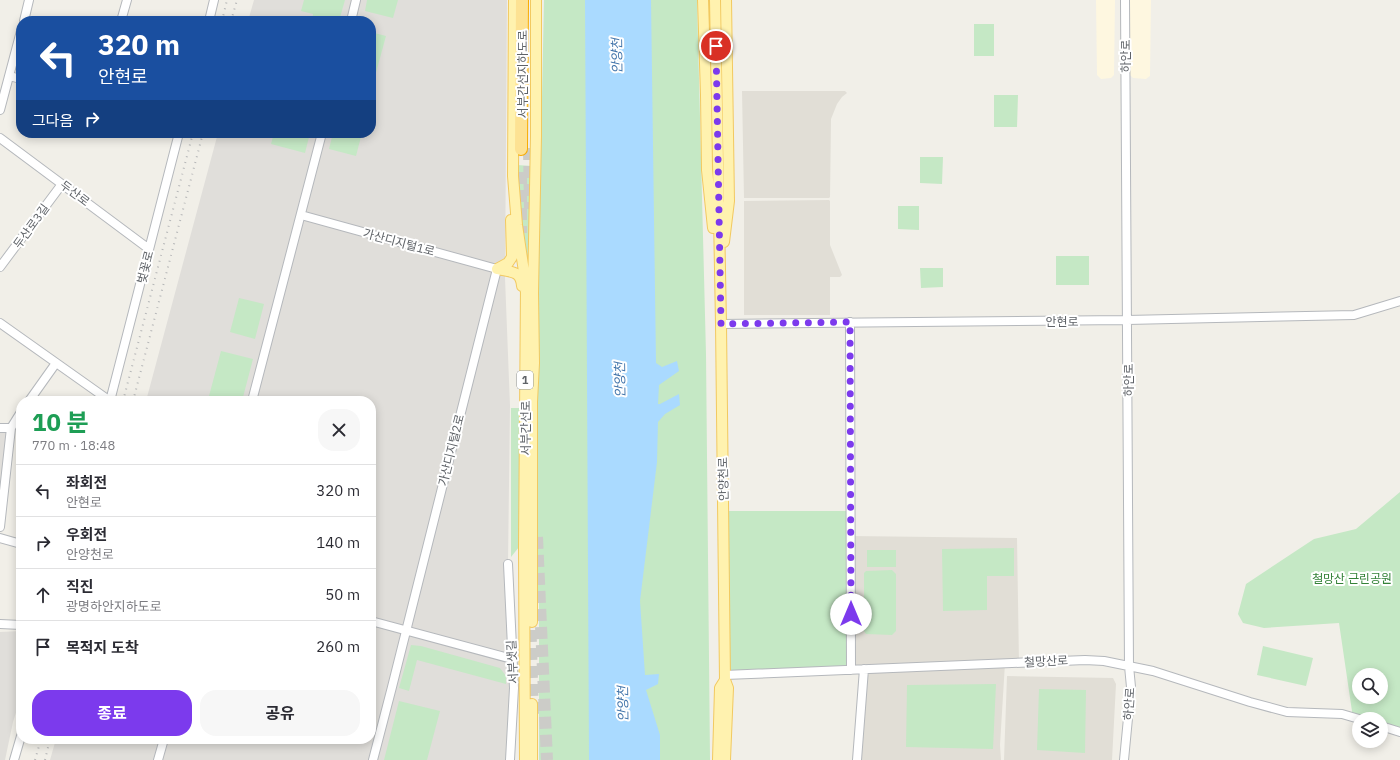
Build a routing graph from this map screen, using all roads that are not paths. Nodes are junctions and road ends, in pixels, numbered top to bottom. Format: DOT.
graph roads {
  1 [pos="29,0"];
  2 [pos="127,0"];
  3 [pos="214,0"];
  4 [pos="356,0"];
  5 [pos="514,0"];
  6 [pos="522,0"];
  7 [pos="529,0"];
  8 [pos="536,0"];
  9 [pos="542,0"];
  10 [pos="703,0"];
  11 [pos="715,0"];
  12 [pos="726,0"];
  13 [pos="1125,0"];
  14 [pos="25,16"];
  15 [pos="122,16"];
  16 [pos="210,16"];
  17 [pos="352,16"];
  18 [pos="16,50"];
  19 [pos="9,76"];
  20 [pos="16,78"];
  21 [pos="0,110"];
  22 [pos="536,136"];
  23 [pos="0,138"];
  24 [pos="178,138"];
  25 [pos="321,138"];
  26 [pos="513,176"];
  27 [pos="62,184"];
  28 [pos="301,215"];
  29 [pos="149,249"];
  30 [pos="0,267"];
  31 [pos="497,269"];
  32 [pos="720,278"];
  33 [pos="1400,301"];
  34 [pos="1127,320"];
  35 [pos="850,322"];
  36 [pos="0,323"];
  37 [pos="721,324"];
  38 [pos="56,363"];
  39 [pos="525,368"];
  40 [pos="36,396"];
  41 [pos="103,396"];
  42 [pos="111,396"];
  43 [pos="253,396"];
  44 [pos="16,421"];
  45 [pos="0,428"];
  46 [pos="12,428"];
  47 [pos="0,527"];
  48 [pos="0,538"];
  49 [pos="16,543"];
  50 [pos="508,564"];
  51 [pos="376,622"];
  52 [pos="0,624"];
  53 [pos="16,625"];
  54 [pos="406,630"];
  55 [pos="512,659"];
  56 [pos="1129,666"];
  57 [pos="864,669"];
  58 [pos="851,670"];
  59 [pos="725,678"];
  60 [pos="1352,717"];
  61 [pos="1388,728"];
  62 [pos="1400,732"];
  63 [pos="19,744"];
  64 [pos="163,744"];
  65 [pos="14,760"];
  66 [pos="158,760"];
  67 [pos="373,760"];
  68 [pos="510,760"];
  69 [pos="525,760"];
  70 [pos="532,760"];
  71 [pos="718,760"];
  72 [pos="725,760"];
  73 [pos="857,760"];
  74 [pos="1124,760"];
  1 -- 14 [label="street"];
  2 -- 15 [label="street"];
  3 -- 16 [label="street"];
  4 -- 17 [label="street"];
  5 -- 26 [label="main road, 서부간선로 / 1"];
  6 -- 7 [label="highway, 서부간선지하도로"];
  8 -- 22 [label="main road, 서부간선로 / 1"];
  9 -- 22 [label="main road"];
  10 -- 32 [label="main road"];
  11 -- 32 [label="main road"];
  12 -- 32 [label="main road"];
  13 -- 34 [label="street, 하안로"];
  18 -- 19 [label="street"];
  19 -- 20 [label="street"];
  19 -- 21 [label="street"];
  22 -- 70 [label="main road, 서부간선로 / 1"];
  23 -- 27 [label="street, 두산로"];
  24 -- 29 [label="street, 벚꽃로"];
  25 -- 28 [label="street"];
  26 -- 31 [label="main road"];
  26 -- 39 [label="main road, 서부간선로 / 1"];
  27 -- 29 [label="street, 두산로"];
  27 -- 30 [label="street, 두산로3길"];
  28 -- 31 [label="street, 가산디지털1로"];
  28 -- 43 [label="street"];
  29 -- 42 [label="street, 벚꽃로"];
  31 -- 39 [label="main road"];
  31 -- 54 [label="street, 가산디지털2로"];
  32 -- 37 [label="main road, 안양천로"];
  33 -- 34 [label="street, 안현로"];
  34 -- 35 [label="street, 안현로"];
  34 -- 56 [label="street, 하안로"];
  35 -- 37 [label="street, 안현로"];
  35 -- 58 [label="street"];
  36 -- 38 [label="street"];
  37 -- 59 [label="main road, 안양천로"];
  38 -- 40 [label="street"];
  38 -- 41 [label="street"];
  39 -- 69 [label="main road, 서부간선로 / 1"];
  44 -- 46 [label="street"];
  45 -- 46 [label="street"];
  46 -- 47 [label="street"];
  48 -- 49 [label="street"];
  50 -- 55 [label="street, 서부샛길"];
  51 -- 54 [label="street"];
  52 -- 53 [label="street"];
  54 -- 55 [label="street"];
  54 -- 67 [label="street, 가산디지털2로"];
  55 -- 68 [label="street, 서부샛길"];
  56 -- 57 [label="street, 철망산로"];
  56 -- 60 [label="street, 철망산로"];
  56 -- 74 [label="street, 하안로"];
  57 -- 58 [label="street, 철망산로"];
  57 -- 73 [label="street"];
  58 -- 59 [label="street, 철망산로"];
  59 -- 71 [label="main road"];
  59 -- 72 [label="main road"];
  61 -- 62 [label="street"];
  63 -- 65 [label="street"];
  64 -- 66 [label="street"];
}
